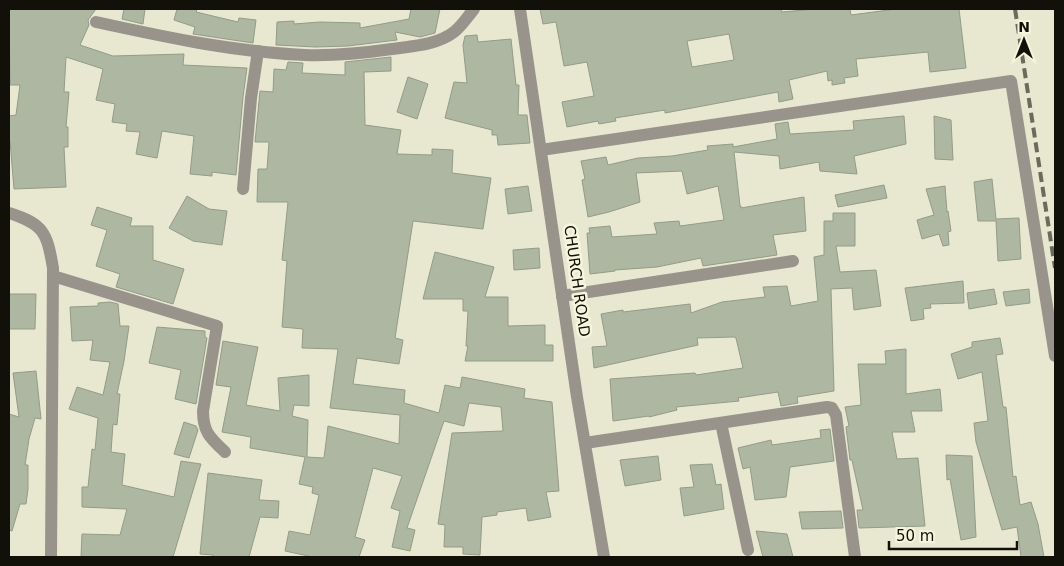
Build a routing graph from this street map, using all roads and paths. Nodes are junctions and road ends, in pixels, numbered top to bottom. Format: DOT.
graph roads {
  1 [pos="474,9"];
  2 [pos="520,9"];
  3 [pos="96,22"];
  4 [pos="258,51"];
  5 [pos="541,150"];
  6 [pos="243,189"];
  7 [pos="9,212"];
  8 [pos="793,261"];
  9 [pos="53,276"];
  10 [pos="562,296"];
  11 [pos="1055,356"];
  12 [pos="721,423"];
  13 [pos="585,443"];
  14 [pos="224,452"];
  15 [pos="748,550"];
  16 [pos="51,557"];
  17 [pos="604,557"];
  18 [pos="855,557"];
  1 -- 4 [label="street"];
  2 -- 5 [label="street, CHURCH ROAD"];
  3 -- 4 [label="street"];
  4 -- 6 [label="street"];
  5 -- 10 [label="street, CHURCH ROAD"];
  5 -- 11 [label="street"];
  7 -- 9 [label="street"];
  8 -- 10 [label="street"];
  9 -- 14 [label="street"];
  9 -- 16 [label="street"];
  10 -- 13 [label="street, CHURCH ROAD"];
  12 -- 13 [label="street"];
  12 -- 15 [label="street"];
  12 -- 18 [label="street"];
  13 -- 17 [label="street, CHURCH ROAD"];
}
